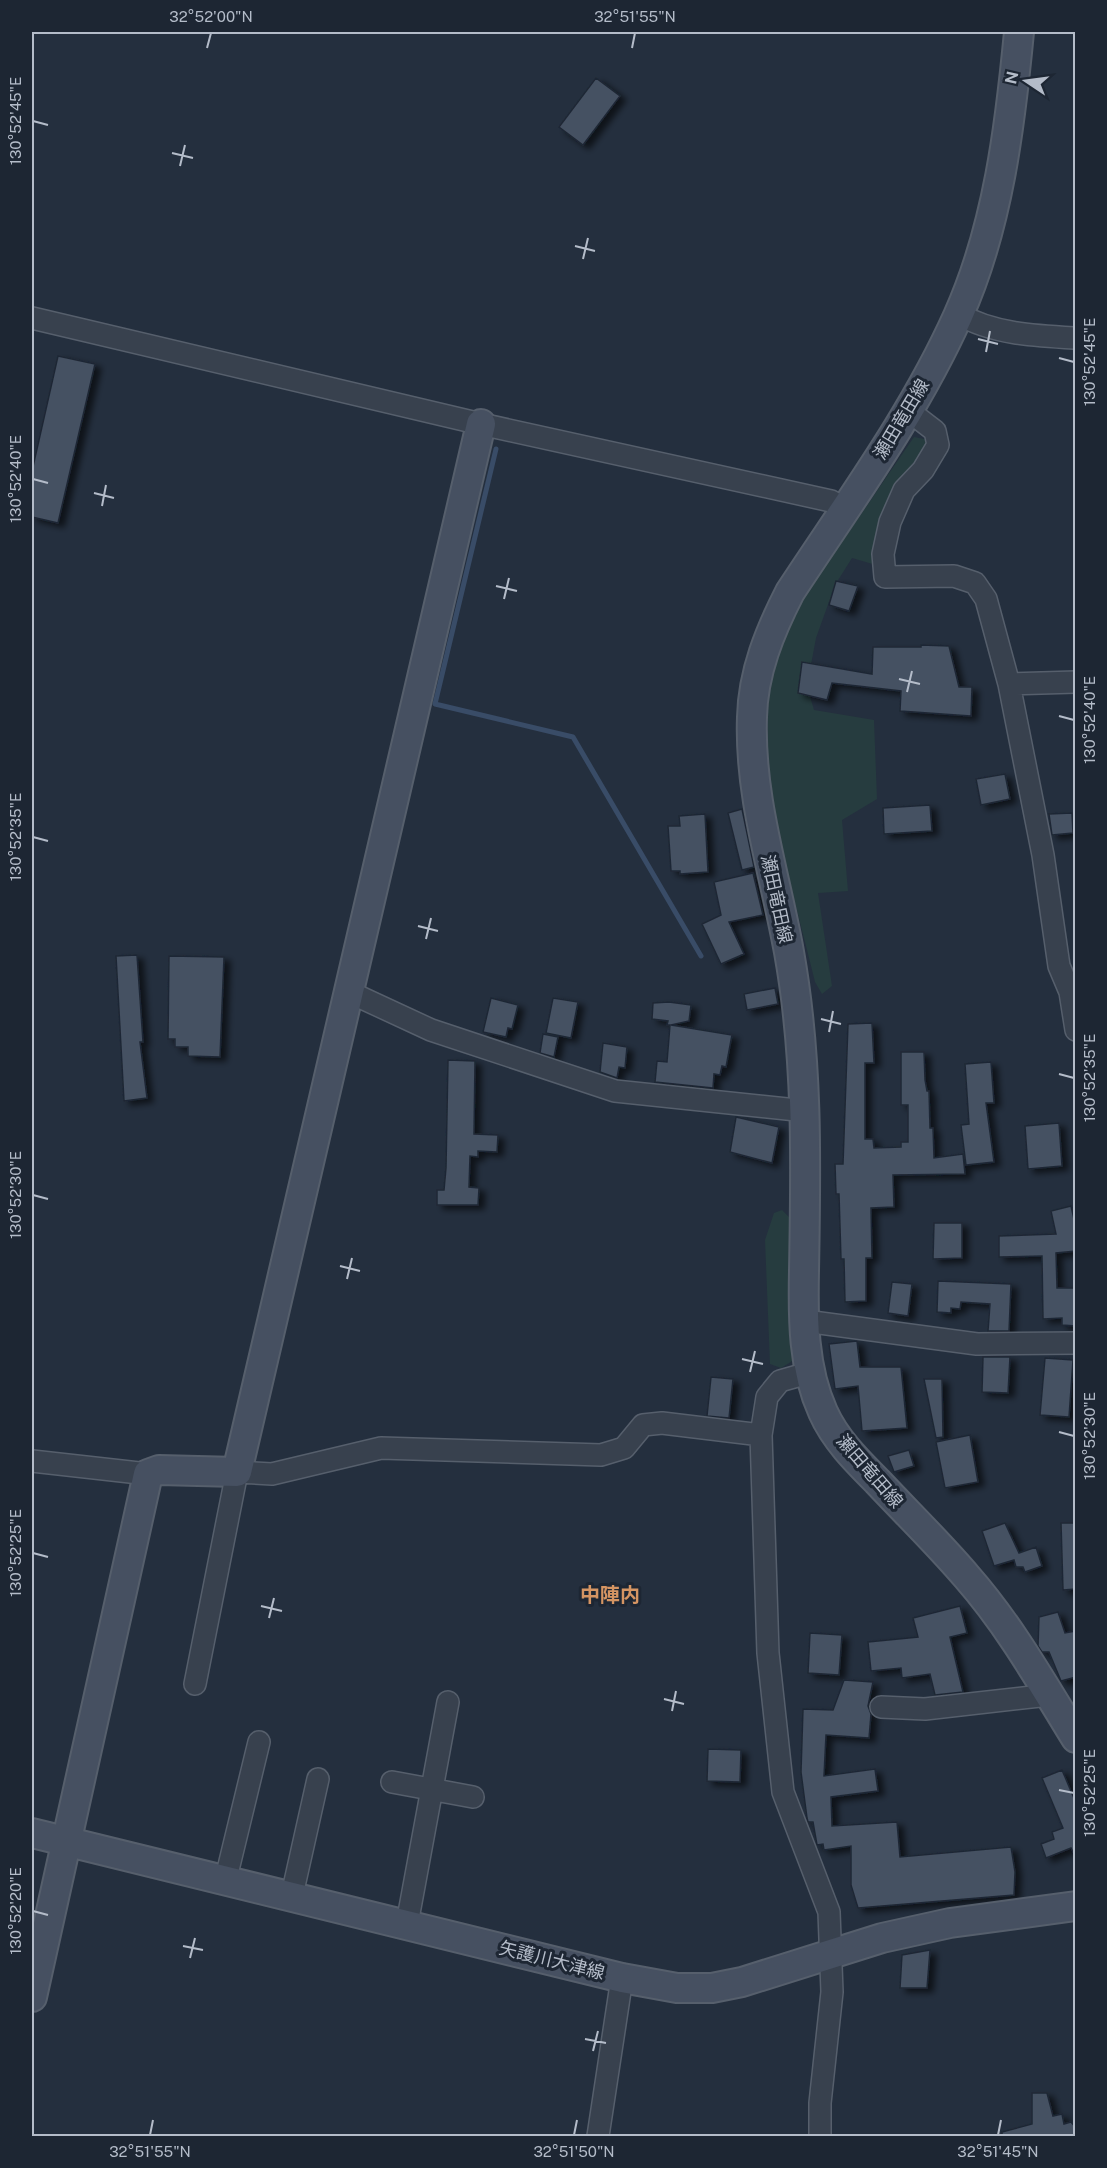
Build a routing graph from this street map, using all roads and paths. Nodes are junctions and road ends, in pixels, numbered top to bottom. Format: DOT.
graph roads {
  1 [pos="1019,32"];
  2 [pos="959,314"];
  3 [pos="32,318"];
  4 [pos="1076,338"];
  5 [pos="909,411"];
  6 [pos="481,424"];
  7 [pos="844,509"];
  8 [pos="1076,682"];
  9 [pos="1009,684"];
  10 [pos="349,992"];
  11 [pos="1076,1030"];
  12 [pos="806,1111"];
  13 [pos="805,1321"];
  14 [pos="1076,1343"];
  15 [pos="808,1373"];
  16 [pos="761,1435"];
  17 [pos="32,1461"];
  18 [pos="237,1472"];
  19 [pos="148,1474"];
  20 [pos="195,1684"];
  21 [pos="1049,1695"];
  22 [pos="448,1702"];
  23 [pos="881,1707"];
  24 [pos="1076,1738"];
  25 [pos="259,1742"];
  26 [pos="318,1779"];
  27 [pos="392,1782"];
  28 [pos="433,1788"];
  29 [pos="472,1797"];
  30 [pos="32,1833"];
  31 [pos="68,1840"];
  32 [pos="226,1878"];
  33 [pos="292,1895"];
  34 [pos="1076,1906"];
  35 [pos="408,1924"];
  36 [pos="832,1952"];
  37 [pos="622,1978"];
  38 [pos="32,1996"];
  39 [pos="598,2136"];
  40 [pos="820,2136"];
  1 -- 2 [label="main road, 瀬田竜田線"];
  2 -- 4 [label="street"];
  2 -- 5 [label="main road, 瀬田竜田線"];
  3 -- 6 [label="street"];
  5 -- 7 [label="main road, 瀬田竜田線"];
  5 -- 9 [label="street"];
  6 -- 7 [label="street"];
  6 -- 10 [label="main road"];
  7 -- 12 [label="main road, 瀬田竜田線"];
  8 -- 9 [label="street"];
  9 -- 11 [label="street"];
  10 -- 12 [label="street"];
  10 -- 18 [label="main road"];
  12 -- 13 [label="main road, 瀬田竜田線"];
  13 -- 14 [label="street"];
  13 -- 15 [label="main road, 瀬田竜田線"];
  15 -- 16 [label="street"];
  15 -- 21 [label="main road, 瀬田竜田線"];
  16 -- 18 [label="street"];
  16 -- 36 [label="street"];
  17 -- 19 [label="street"];
  18 -- 19 [label="main road"];
  18 -- 20 [label="street"];
  19 -- 31 [label="main road"];
  21 -- 23 [label="street"];
  21 -- 24 [label="main road, 瀬田竜田線"];
  22 -- 28 [label="street"];
  25 -- 32 [label="street"];
  26 -- 33 [label="street"];
  27 -- 28 [label="street"];
  28 -- 29 [label="street"];
  28 -- 35 [label="street"];
  30 -- 31 [label="main road, 矢護川大津線"];
  31 -- 32 [label="main road, 矢護川大津線"];
  31 -- 38 [label="main road"];
  32 -- 33 [label="main road, 矢護川大津線"];
  33 -- 35 [label="main road, 矢護川大津線"];
  34 -- 36 [label="main road, 矢護川大津線"];
  35 -- 37 [label="main road, 矢護川大津線"];
  36 -- 37 [label="main road, 矢護川大津線"];
  36 -- 40 [label="street"];
  37 -- 39 [label="street"];
}
